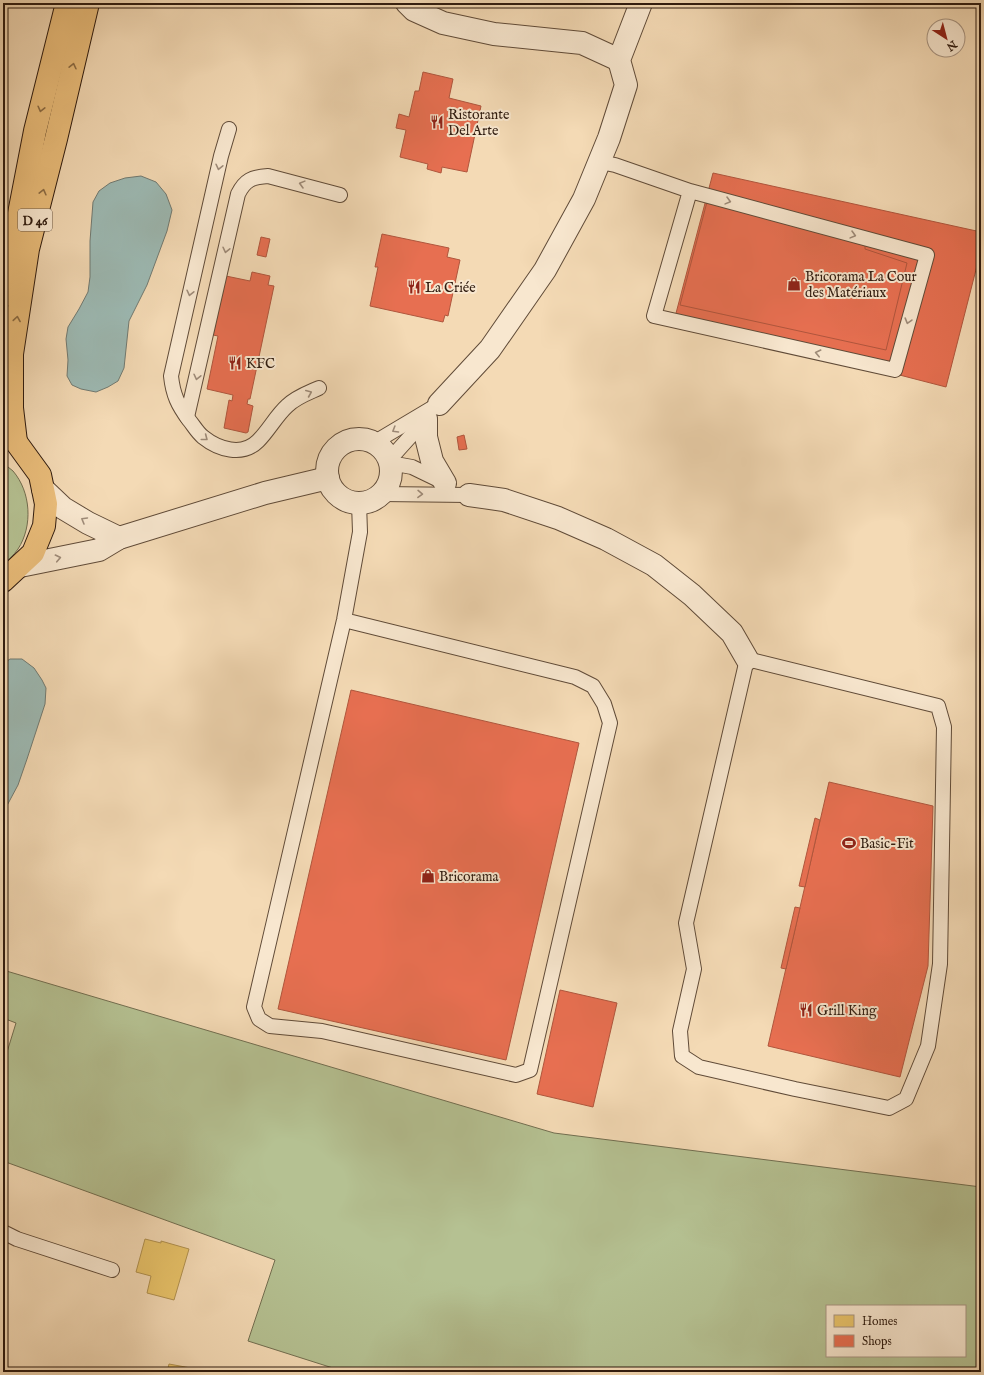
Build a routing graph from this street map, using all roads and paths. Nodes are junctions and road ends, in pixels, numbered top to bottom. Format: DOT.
graph roads {
  1 [pos="67,3"];
  2 [pos="88,3"];
  3 [pos="407,3"];
  4 [pos="641,3"];
  5 [pos="619,60"];
  6 [pos="229,129"];
  7 [pos="35,132"];
  8 [pos="600,162"];
  9 [pos="690,191"];
  10 [pos="340,194"];
  11 [pos="3,253"];
  12 [pos="3,296"];
  13 [pos="319,388"];
  14 [pos="432,411"];
  15 [pos="187,417"];
  16 [pos="9,438"];
  17 [pos="375,442"];
  18 [pos="390,461"];
  19 [pos="328,478"];
  20 [pos="445,483"];
  21 [pos="43,490"];
  22 [pos="381,494"];
  23 [pos="469,494"];
  24 [pos="359,503"];
  25 [pos="119,538"];
  26 [pos="20,566"];
  27 [pos="3,581"];
  28 [pos="344,620"];
  29 [pos="747,659"];
  30 [pos="3,1232"];
  31 [pos="112,1270"];
  1 -- 7 [label="main road, D 46, one-way"];
  16 -- 2 [label="main road, D 46, one-way"];
  3 -- 5 [label="street"];
  4 -- 5 [label="street"];
  5 -- 8 [label="street"];
  6 -- 15 [label="lane, one-way"];
  7 -- 11 [label="street"];
  7 -- 12 [label="main road, D 46"];
  8 -- 9 [label="lane"];
  8 -- 14 [label="street"];
  9 -- 9 [label="lane, one-way"];
  10 -- 15 [label="lane, one-way"];
  15 -- 13 [label="lane, one-way"];
  14 -- 17 [label="lane, one-way"];
  14 -- 18 [label="lane"];
  14 -- 20 [label="street"];
  16 -- 21 [label="main road"];
  17 -- 18 [label="street"];
  17 -- 19 [label="street"];
  18 -- 20 [label="lane"];
  18 -- 22 [label="street"];
  19 -- 24 [label="street"];
  19 -- 25 [label="street"];
  20 -- 23 [label="lane"];
  25 -- 21 [label="street, one-way"];
  21 -- 26 [label="main road"];
  22 -- 23 [label="lane, one-way"];
  22 -- 24 [label="street"];
  23 -- 29 [label="street"];
  24 -- 28 [label="lane"];
  26 -- 25 [label="street, one-way"];
  26 -- 27 [label="main road"];
  28 -- 28 [label="lane"];
  29 -- 29 [label="lane"];
  30 -- 31 [label="lane"];
}
